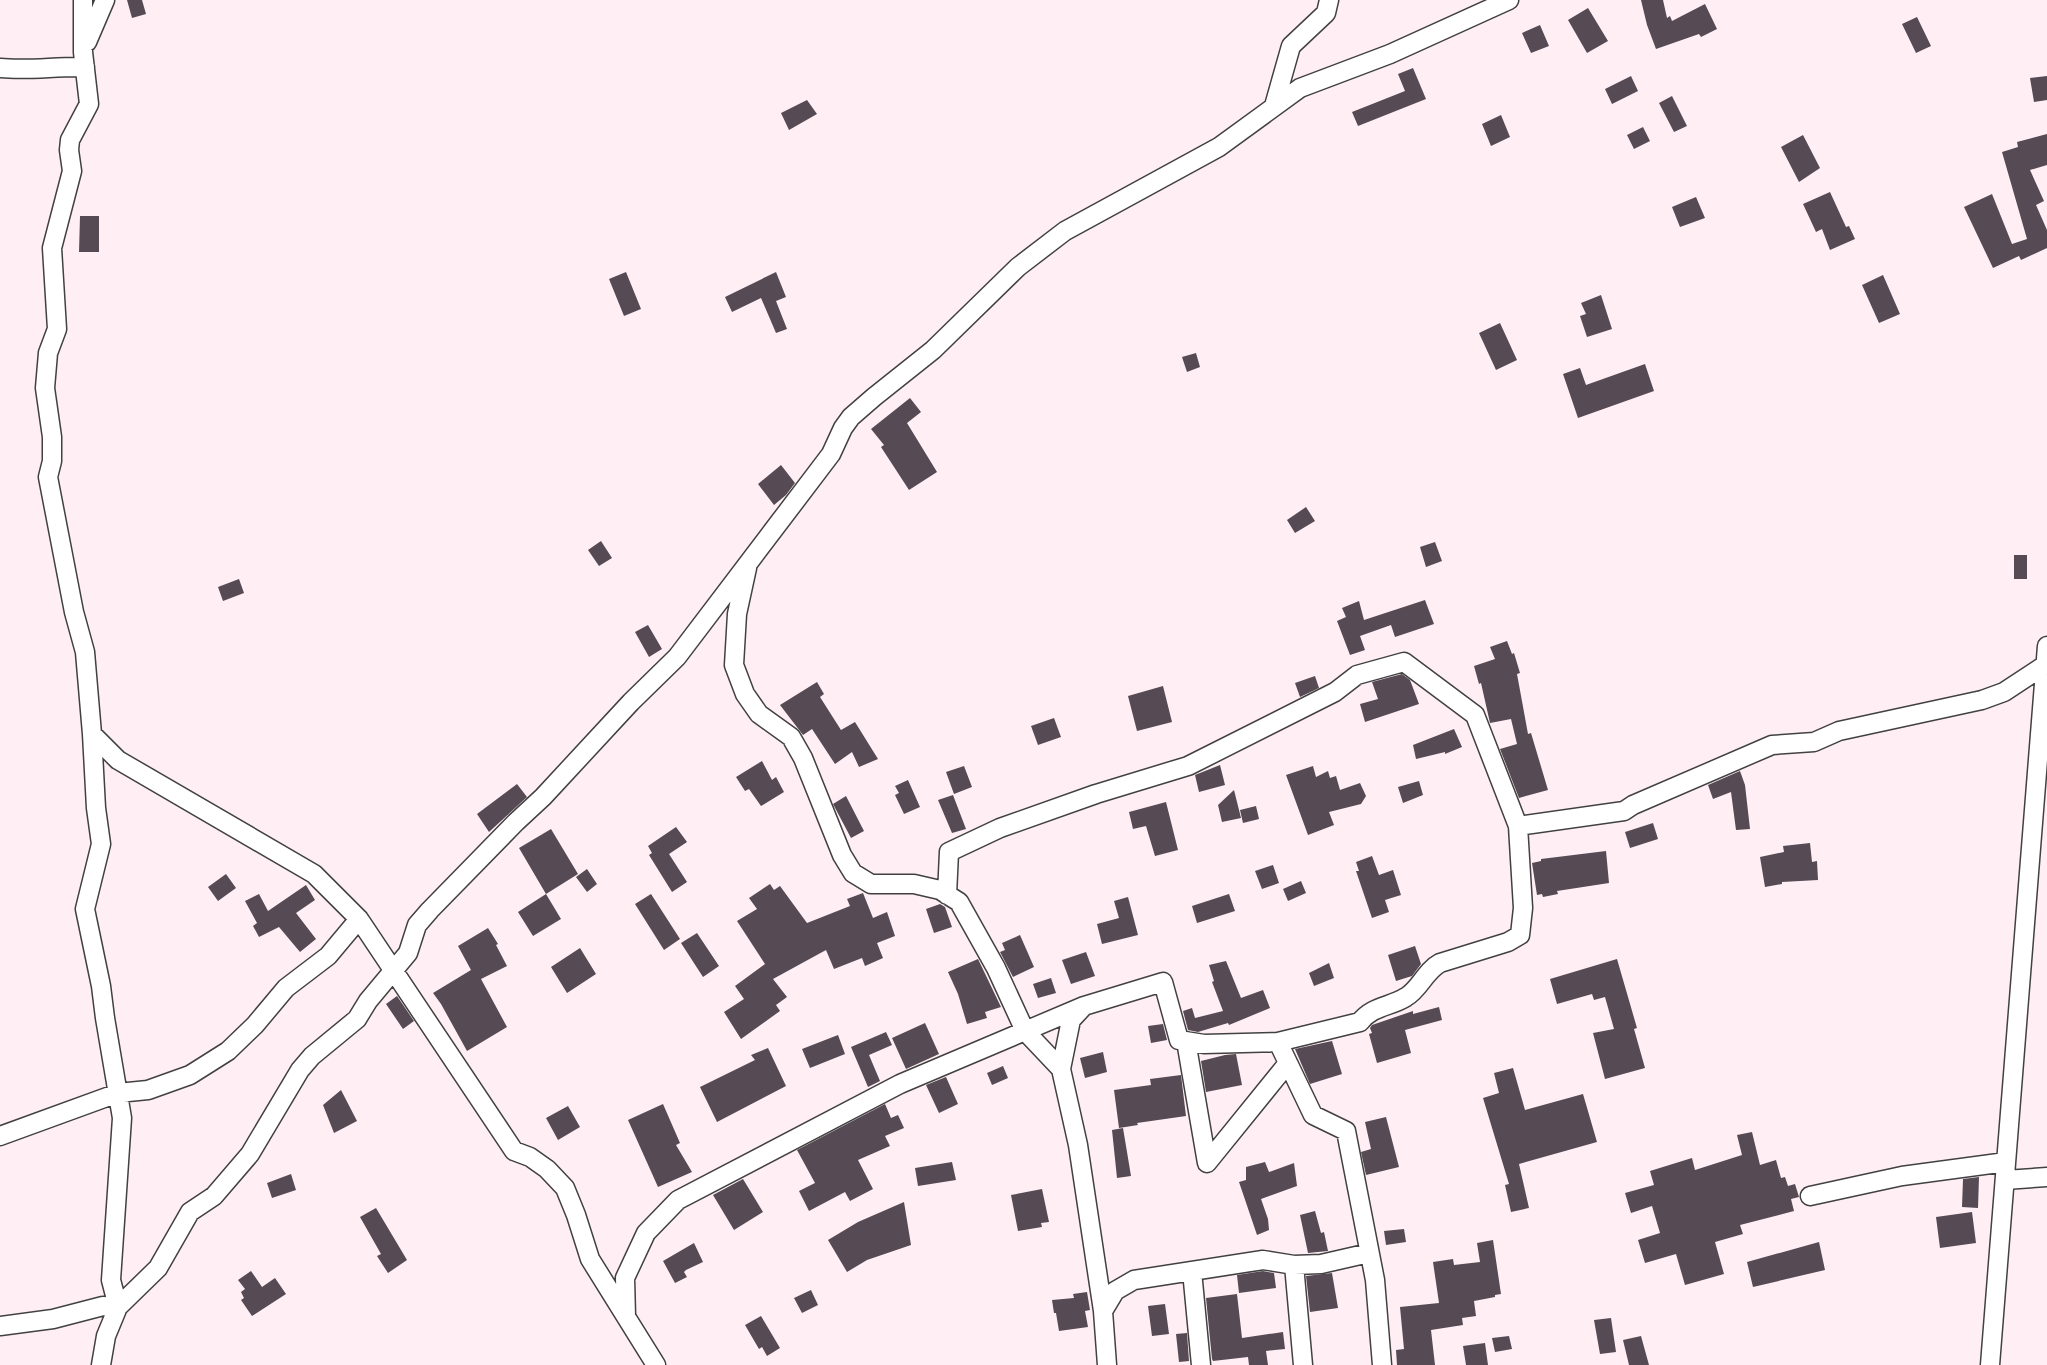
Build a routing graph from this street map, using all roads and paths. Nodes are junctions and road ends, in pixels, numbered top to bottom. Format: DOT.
graph roads {
  1 [pos="83,0"];
  2 [pos="105,0"];
  3 [pos="1329,0"];
  4 [pos="1509,0"];
  5 [pos="84,60"];
  6 [pos="0,68"];
  7 [pos="1274,106"];
  8 [pos="747,564"];
  9 [pos="2047,646"];
  10 [pos="2045,664"];
  11 [pos="92,734"];
  12 [pos="1518,826"];
  13 [pos="947,895"];
  14 [pos="359,919"];
  15 [pos="393,971"];
  16 [pos="1084,1006"];
  17 [pos="1025,1031"];
  18 [pos="1186,1041"];
  19 [pos="1278,1042"];
  20 [pos="1288,1063"];
  21 [pos="1061,1070"];
  22 [pos="118,1093"];
  23 [pos="0,1136"];
  24 [pos="2005,1171"];
  25 [pos="2047,1178"];
  26 [pos="1810,1196"];
  27 [pos="1369,1253"];
  28 [pos="1294,1265"];
  29 [pos="1192,1271"];
  30 [pos="118,1307"];
  31 [pos="1103,1311"];
  32 [pos="626,1319"];
  33 [pos="0,1326"];
  34 [pos="101,1365"];
  35 [pos="656,1365"];
  36 [pos="1107,1365"];
  37 [pos="1201,1365"];
  38 [pos="1303,1365"];
  39 [pos="1382,1365"];
  40 [pos="1990,1365"];
  1 -- 5 [label="street"];
  2 -- 5 [label="street"];
  3 -- 7 [label="street"];
  4 -- 7 [label="street"];
  5 -- 6 [label="street"];
  5 -- 11 [label="street"];
  7 -- 8 [label="street"];
  8 -- 13 [label="street"];
  8 -- 15 [label="street"];
  9 -- 10 [label="street"];
  10 -- 12 [label="street"];
  10 -- 24 [label="street"];
  11 -- 14 [label="street"];
  11 -- 22 [label="street"];
  12 -- 13 [label="street"];
  12 -- 19 [label="street"];
  13 -- 17 [label="street"];
  14 -- 15 [label="street"];
  14 -- 22 [label="street"];
  15 -- 30 [label="street"];
  15 -- 32 [label="street"];
  16 -- 17 [label="street"];
  16 -- 18 [label="street"];
  16 -- 21 [label="street"];
  17 -- 21 [label="street"];
  17 -- 32 [label="street"];
  18 -- 19 [label="street"];
  18 -- 20 [label="street"];
  19 -- 20 [label="street"];
  20 -- 27 [label="street"];
  21 -- 31 [label="street"];
  22 -- 23 [label="street"];
  22 -- 30 [label="street"];
  24 -- 25 [label="street"];
  24 -- 26 [label="street"];
  24 -- 40 [label="street"];
  27 -- 28 [label="street"];
  27 -- 39 [label="street"];
  28 -- 29 [label="street"];
  28 -- 38 [label="street"];
  29 -- 31 [label="street"];
  29 -- 37 [label="street"];
  30 -- 33 [label="street"];
  30 -- 34 [label="street"];
  31 -- 36 [label="street"];
  32 -- 35 [label="street"];
}
